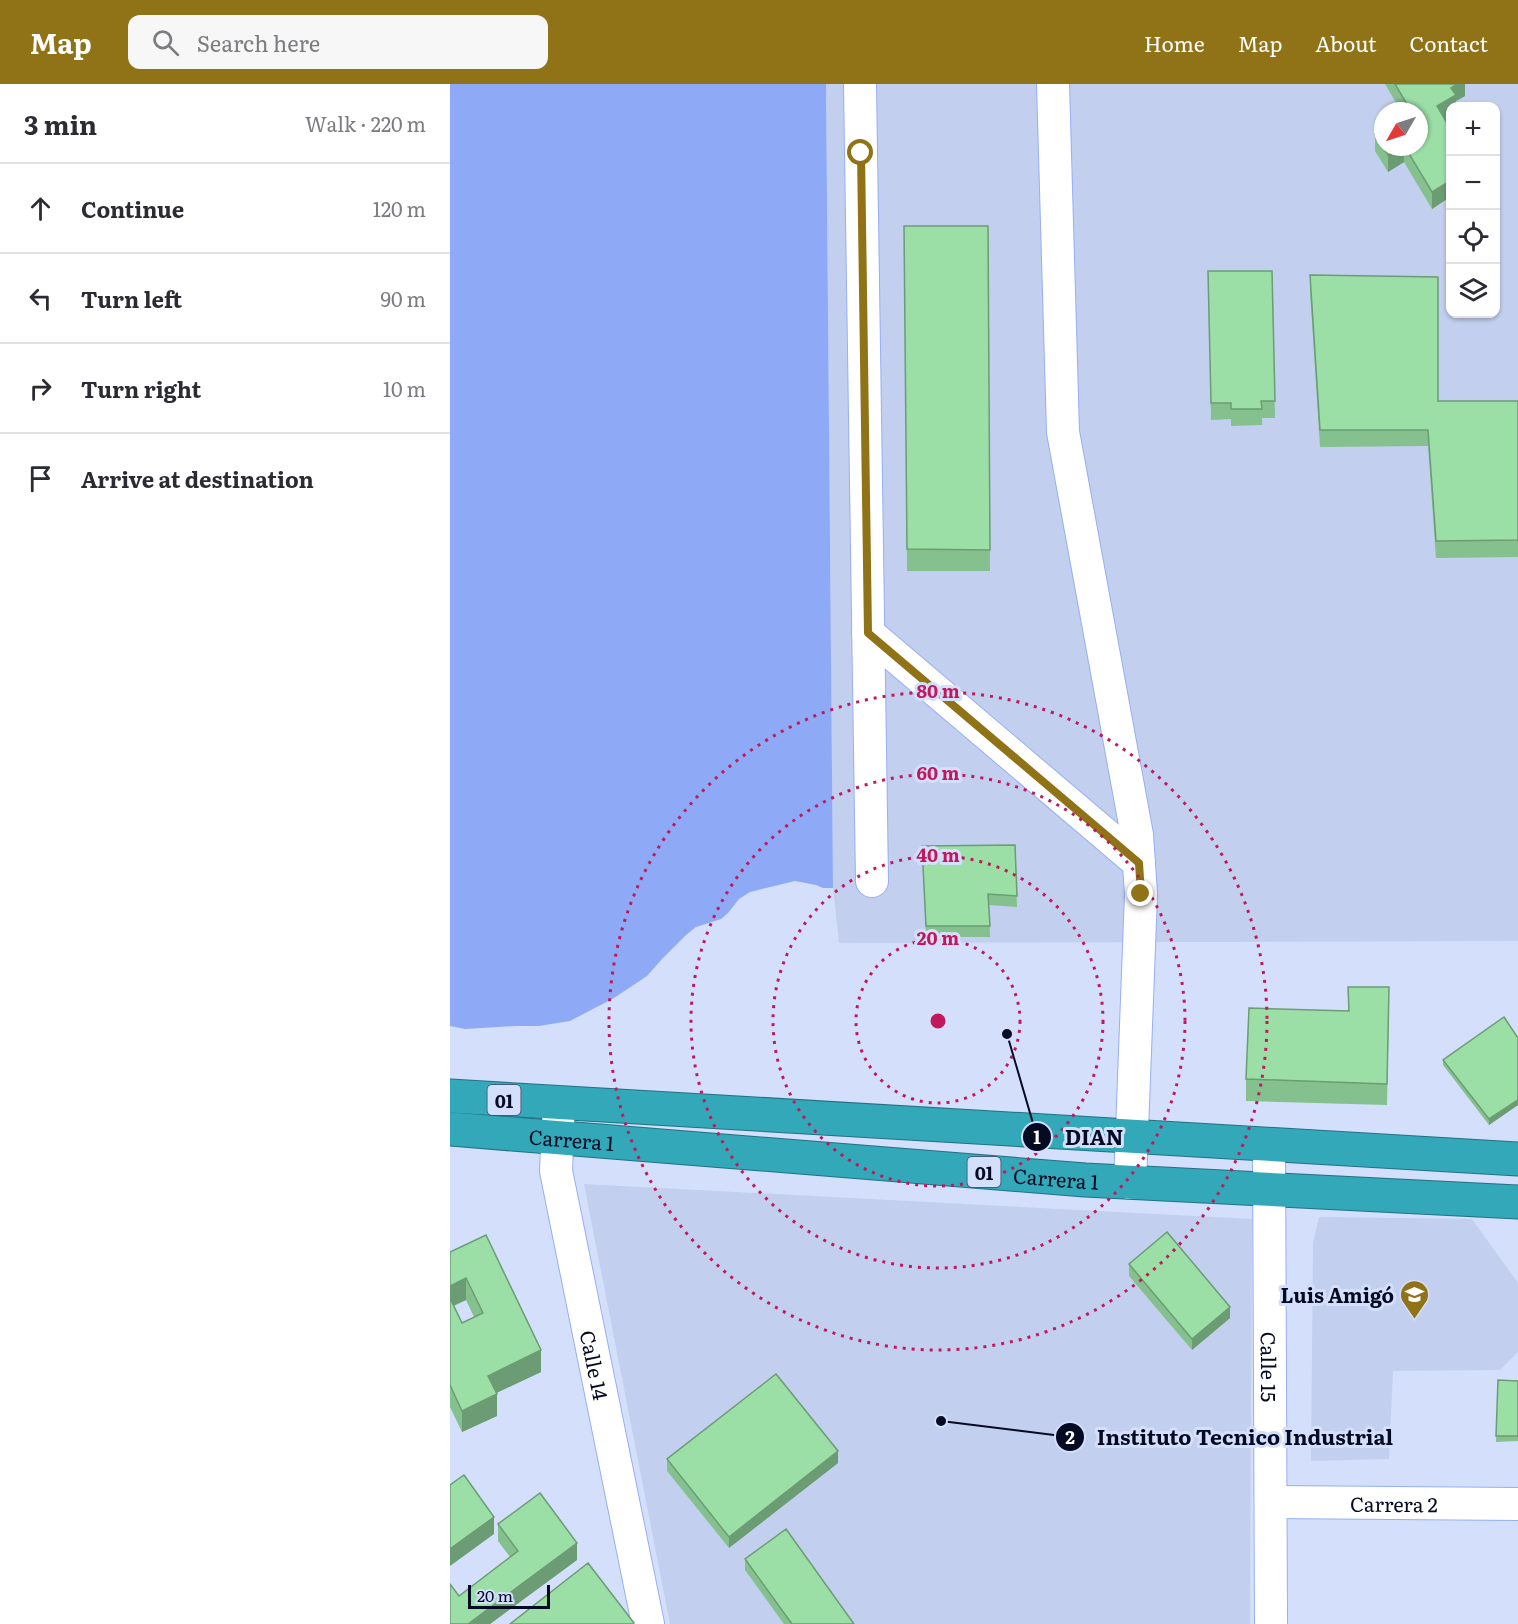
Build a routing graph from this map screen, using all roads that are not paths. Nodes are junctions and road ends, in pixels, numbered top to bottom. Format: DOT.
graph roads {
  1 [pos="860,84"];
  2 [pos="1053,84"];
  3 [pos="868,633"];
  4 [pos="1139,863"];
  5 [pos="872,881"];
  6 [pos="450,1096"];
  7 [pos="559,1103"];
  8 [pos="450,1129"];
  9 [pos="558,1137"];
  10 [pos="1132,1137"];
  11 [pos="1269,1145"];
  12 [pos="1518,1159"];
  13 [pos="1130,1183"];
  14 [pos="1270,1189"];
  15 [pos="1518,1202"];
  16 [pos="1271,1502"];
  17 [pos="1518,1504"];
  18 [pos="648,1624"];
  19 [pos="1271,1624"];
  1 -- 3 [label="street"];
  2 -- 4 [label="street"];
  3 -- 4 [label="street"];
  3 -- 5 [label="street"];
  4 -- 10 [label="street"];
  6 -- 7 [label="highway, Carrera 1 / 01"];
  7 -- 9 [label="street, Calle 14"];
  7 -- 10 [label="highway, Carrera 1 / 01"];
  8 -- 9 [label="highway, Carrera 1 / 01"];
  9 -- 13 [label="highway, Carrera 1 / 01"];
  9 -- 18 [label="street, Calle 14"];
  10 -- 11 [label="highway, Carrera 1 / 01"];
  10 -- 13 [label="street"];
  11 -- 12 [label="highway, Carrera 1 / 01"];
  11 -- 14 [label="street, Calle 15"];
  13 -- 14 [label="highway, Carrera 1 / 01"];
  14 -- 15 [label="highway, Carrera 1 / 01"];
  14 -- 16 [label="street, Calle 15"];
  16 -- 17 [label="street, Carrera 2"];
  16 -- 19 [label="street, Calle 15"];
}
